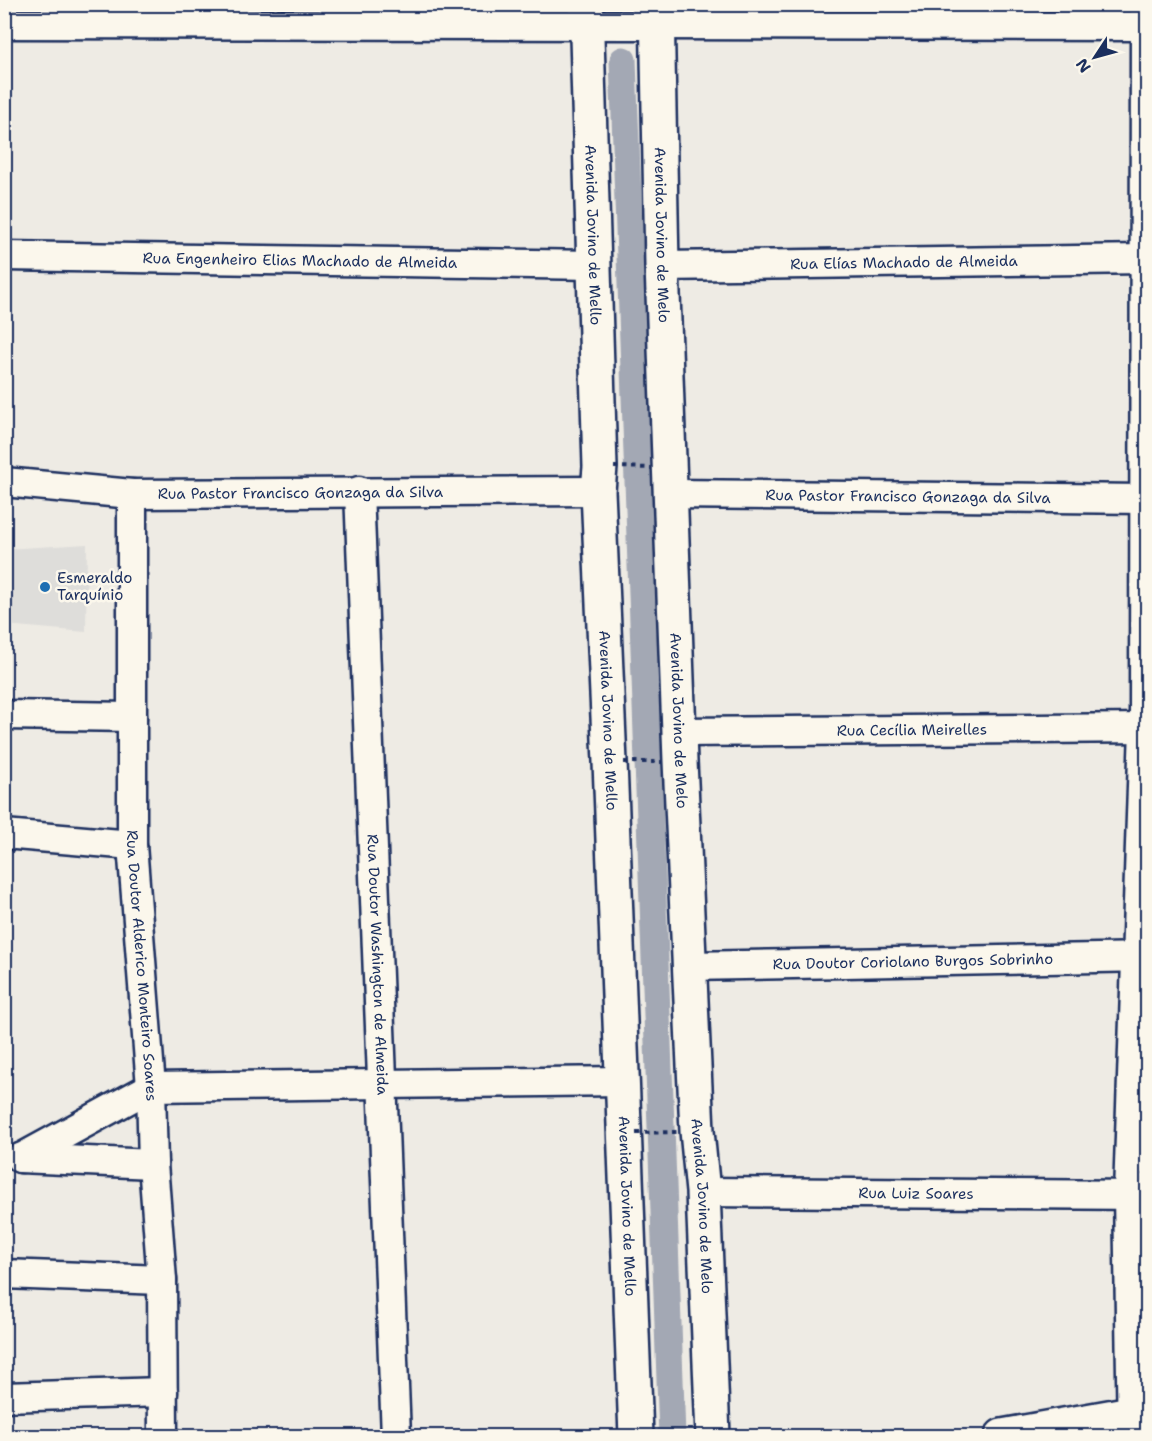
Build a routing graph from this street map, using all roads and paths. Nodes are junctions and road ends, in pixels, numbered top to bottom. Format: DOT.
graph roads {
  1 [pos="586,14"];
  2 [pos="658,15"];
  3 [pos="1145,15"];
  4 [pos="4,24"];
  5 [pos="4,256"];
  6 [pos="1145,259"];
  7 [pos="595,265"];
  8 [pos="662,266"];
  9 [pos="651,468"];
  10 [pos="606,479"];
  11 [pos="4,482"];
  12 [pos="359,491"];
  13 [pos="132,494"];
  14 [pos="671,494"];
  15 [pos="1145,499"];
  16 [pos="4,716"];
  17 [pos="132,717"];
  18 [pos="1146,728"];
  19 [pos="681,732"];
  20 [pos="624,762"];
  21 [pos="663,762"];
  22 [pos="4,834"];
  23 [pos="132,844"];
  24 [pos="1142,957"];
  25 [pos="689,966"];
  26 [pos="623,1081"];
  27 [pos="381,1085"];
  28 [pos="151,1086"];
  29 [pos="677,1132"];
  30 [pos="636,1133"];
  31 [pos="13,1158"];
  32 [pos="153,1164"];
  33 [pos="703,1192"];
  34 [pos="1138,1194"];
  35 [pos="4,1274"];
  36 [pos="162,1280"];
  37 [pos="163,1392"];
  38 [pos="4,1397"];
  39 [pos="1137,1420"];
  40 [pos="163,1437"];
  41 [pos="396,1437"];
  42 [pos="636,1437"];
  43 [pos="713,1437"];
  44 [pos="1002,1437"];
  1 -- 2 [label="street"];
  1 -- 4 [label="street"];
  1 -- 7 [label="main road, Avenida Jovino de Mello"];
  2 -- 3 [label="street"];
  2 -- 8 [label="main road, Avenida Jovino de Melo"];
  3 -- 6 [label="street"];
  5 -- 7 [label="street, Rua Engenheiro Elias Machado de Almeida"];
  6 -- 8 [label="street, Rua Elías Machado de Almeida"];
  6 -- 15 [label="street"];
  7 -- 10 [label="main road, Avenida Jovino de Mello"];
  8 -- 14 [label="main road, Avenida Jovino de Melo"];
  9 -- 10 [label="path, bridge"];
  10 -- 12 [label="street, Rua Pastor Francisco Gonzaga da Silva"];
  10 -- 26 [label="main road, Avenida Jovino de Mello"];
  11 -- 13 [label="street, Rua Pastor Francisco Gonzaga da Silva"];
  12 -- 13 [label="street, Rua Pastor Francisco Gonzaga da Silva"];
  12 -- 27 [label="street, Rua Doutor Washington de Almeida"];
  13 -- 17 [label="street, Rua Doutor Alderico Monteiro Soares"];
  14 -- 15 [label="street, Rua Pastor Francisco Gonzaga da Silva"];
  14 -- 19 [label="main road, Avenida Jovino de Melo"];
  15 -- 18 [label="street"];
  16 -- 17 [label="street"];
  17 -- 23 [label="street, Rua Doutor Alderico Monteiro Soares"];
  18 -- 19 [label="street, Rua Cecília Meirelles"];
  18 -- 24 [label="street"];
  19 -- 25 [label="main road, Avenida Jovino de Melo"];
  20 -- 21 [label="path, bridge"];
  22 -- 23 [label="street"];
  23 -- 28 [label="street, Rua Doutor Alderico Monteiro Soares"];
  24 -- 25 [label="street, Rua Doutor Coriolano Burgos Sobrinho"];
  24 -- 34 [label="street"];
  25 -- 33 [label="main road, Avenida Jovino de Melo"];
  26 -- 27 [label="street"];
  26 -- 42 [label="main road, Avenida Jovino de Mello"];
  27 -- 28 [label="street"];
  27 -- 41 [label="street, Rua Doutor Washington de Almeida"];
  28 -- 31 [label="street"];
  28 -- 32 [label="street, Rua Doutor Alderico Monteiro Soares"];
  29 -- 30 [label="path, bridge"];
  31 -- 32 [label="street"];
  32 -- 36 [label="street, Rua Doutor Alderico Monteiro Soares"];
  33 -- 34 [label="street, Rua Luiz Soares"];
  33 -- 43 [label="main road, Avenida Jovino de Melo"];
  34 -- 39 [label="street"];
  35 -- 36 [label="street"];
  36 -- 37 [label="street, Rua Doutor Alderico Monteiro Soares"];
  37 -- 38 [label="street"];
  37 -- 40 [label="street, Rua Doutor Alderico Monteiro Soares"];
  39 -- 44 [label="main road"];
}
